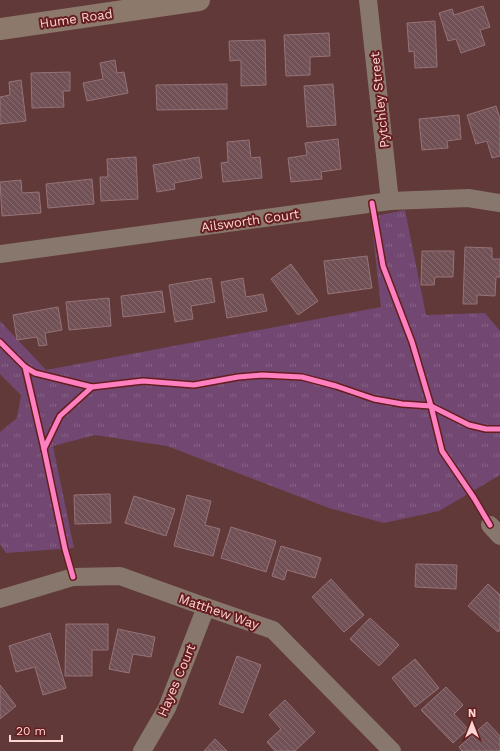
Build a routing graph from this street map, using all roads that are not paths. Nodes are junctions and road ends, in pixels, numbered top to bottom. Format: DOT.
graph roads {
  1 [pos="199,0"];
  2 [pos="368,0"];
  3 [pos="0,29"];
  4 [pos="390,201"];
  5 [pos="500,203"];
  6 [pos="0,254"];
  7 [pos="0,599"];
  8 [pos="206,607"];
  9 [pos="142,751"];
  10 [pos="392,751"];
  1 -- 3 [label="street, Hume Road"];
  2 -- 4 [label="street, Pytchley Street"];
  4 -- 5 [label="street, Ailsworth Court"];
  4 -- 6 [label="street, Ailsworth Court"];
  7 -- 8 [label="street, Matthew Way"];
  8 -- 9 [label="street, Hayes Court"];
  8 -- 10 [label="street, Matthew Way"];
}
